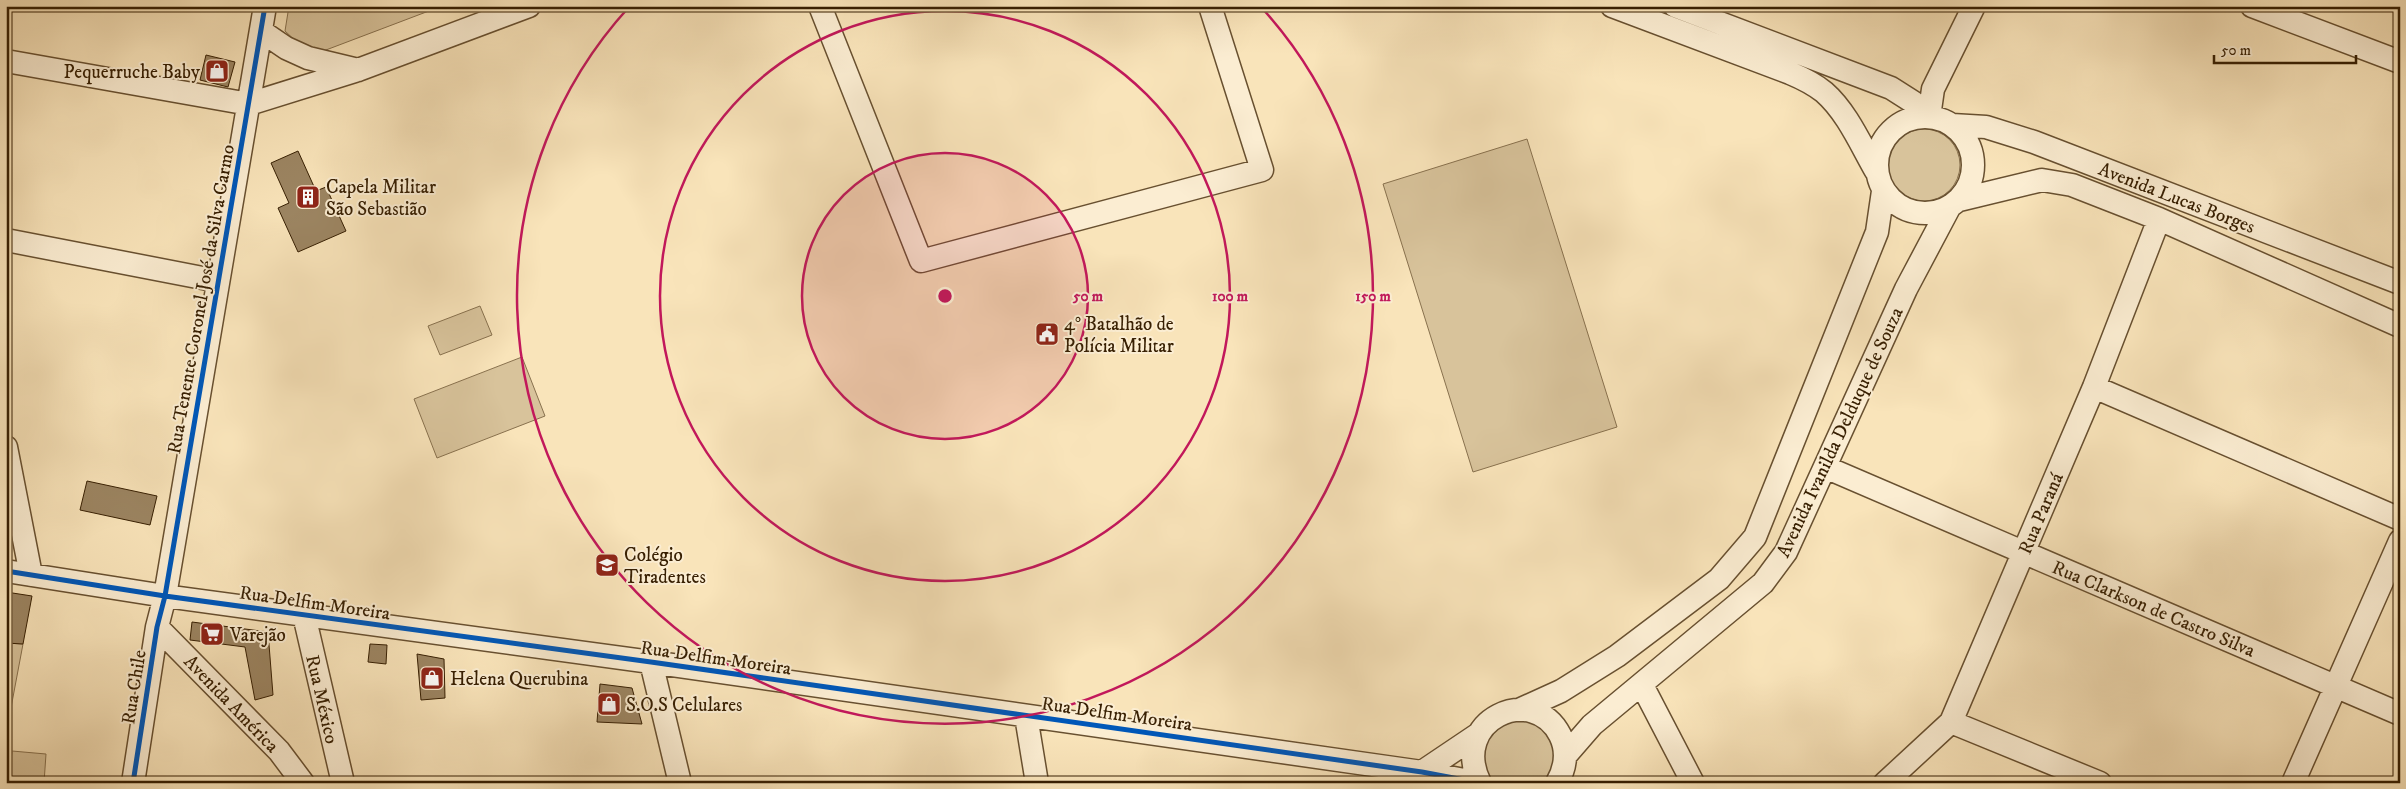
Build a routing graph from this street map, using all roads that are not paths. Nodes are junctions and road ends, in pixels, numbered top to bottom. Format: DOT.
graph roads {
  1 [pos="265,6"];
  2 [pos="529,6"];
  3 [pos="820,6"];
  4 [pos="1210,6"];
  5 [pos="1612,6"];
  6 [pos="1674,6"];
  7 [pos="1974,6"];
  8 [pos="2252,6"];
  9 [pos="261,30"];
  10 [pos="6,61"];
  11 [pos="2400,62"];
  12 [pos="358,70"];
  13 [pos="249,104"];
  14 [pos="1929,117"];
  15 [pos="1952,125"];
  16 [pos="1880,181"];
  17 [pos="1954,203"];
  18 [pos="2159,219"];
  19 [pos="6,240"];
  20 [pos="218,281"];
  21 [pos="2400,283"];
  22 [pos="2400,326"];
  23 [pos="2094,387"];
  24 [pos="6,446"];
  25 [pos="1826,467"];
  26 [pos="2400,520"];
  27 [pos="2400,541"];
  28 [pos="2023,551"];
  29 [pos="6,571"];
  30 [pos="31,574"];
  31 [pos="165,596"];
  32 [pos="304,615"];
  33 [pos="157,627"];
  34 [pos="651,662"];
  35 [pos="1642,685"];
  36 [pos="2335,686"];
  37 [pos="1518,710"];
  38 [pos="2400,714"];
  39 [pos="1026,716"];
  40 [pos="1951,722"];
  41 [pos="1478,735"];
  42 [pos="1566,755"];
  43 [pos="1422,772"];
  44 [pos="133,783"];
  45 [pos="303,783"];
  46 [pos="343,783"];
  47 [pos="680,783"];
  48 [pos="1037,783"];
  49 [pos="1480,783"];
  50 [pos="1557,783"];
  51 [pos="1693,783"];
  52 [pos="1886,783"];
  53 [pos="2100,783"];
  54 [pos="2293,783"];
  1 -- 9 [label="street, Rua Tenente Coronel José da Silva Carmo"];
  2 -- 12 [label="street"];
  3 -- 4 [label="street"];
  5 -- 16 [label="street"];
  6 -- 14 [label="street"];
  7 -- 14 [label="street"];
  8 -- 11 [label="street"];
  9 -- 12 [label="street"];
  9 -- 13 [label="street, Rua Tenente Coronel José da Silva Carmo"];
  10 -- 13 [label="street"];
  12 -- 13 [label="street"];
  13 -- 20 [label="street, Rua Tenente Coronel José da Silva Carmo"];
  14 -- 15 [label="street"];
  14 -- 16 [label="street"];
  15 -- 17 [label="street"];
  15 -- 21 [label="street, Avenida Lucas Borges"];
  16 -- 17 [label="street"];
  16 -- 37 [label="street, Avenida Ivanilda Delduque de Souza"];
  17 -- 18 [label="street, Avenida Lucas Borges"];
  17 -- 25 [label="street, Avenida Ivanilda Delduque de Souza"];
  18 -- 22 [label="street, Avenida Lucas Borges"];
  18 -- 23 [label="street, Rua Paraná"];
  19 -- 20 [label="street"];
  20 -- 31 [label="street, Rua Tenente Coronel José da Silva Carmo"];
  23 -- 26 [label="street"];
  23 -- 28 [label="street, Rua Paraná"];
  24 -- 30 [label="street"];
  25 -- 28 [label="street, Rua Clarkson de Castro Silva"];
  25 -- 35 [label="street, Avenida Ivanilda Delduque de Souza"];
  27 -- 36 [label="street"];
  28 -- 36 [label="street, Rua Clarkson de Castro Silva"];
  28 -- 40 [label="street, Rua Paraná"];
  29 -- 30 [label="street, Rua Delfim Moreira"];
  30 -- 31 [label="street, Rua Delfim Moreira"];
  31 -- 32 [label="street, Rua Delfim Moreira"];
  31 -- 33 [label="street, Rua Chile"];
  32 -- 34 [label="street, Rua Delfim Moreira"];
  32 -- 46 [label="street, Rua México"];
  33 -- 44 [label="street, Rua Chile"];
  33 -- 45 [label="street, Avenida América"];
  34 -- 39 [label="street, Rua Delfim Moreira"];
  34 -- 47 [label="street"];
  35 -- 42 [label="street, Avenida Ivanilda Delduque de Souza"];
  35 -- 51 [label="street"];
  36 -- 38 [label="street, Rua Clarkson de Castro Silva"];
  36 -- 54 [label="street"];
  37 -- 41 [label="street, Avenida Ivanilda Delduque de Souza"];
  37 -- 42 [label="street"];
  39 -- 43 [label="street, Rua Delfim Moreira"];
  39 -- 48 [label="street"];
  40 -- 52 [label="street, Rua Paraná"];
  40 -- 53 [label="street"];
  41 -- 43 [label="street, Avenida Ivanilda Delduque de Souza"];
  41 -- 49 [label="street"];
  42 -- 50 [label="street"];
  43 -- 49 [label="street, Rua Delfim Moreira"];
}
